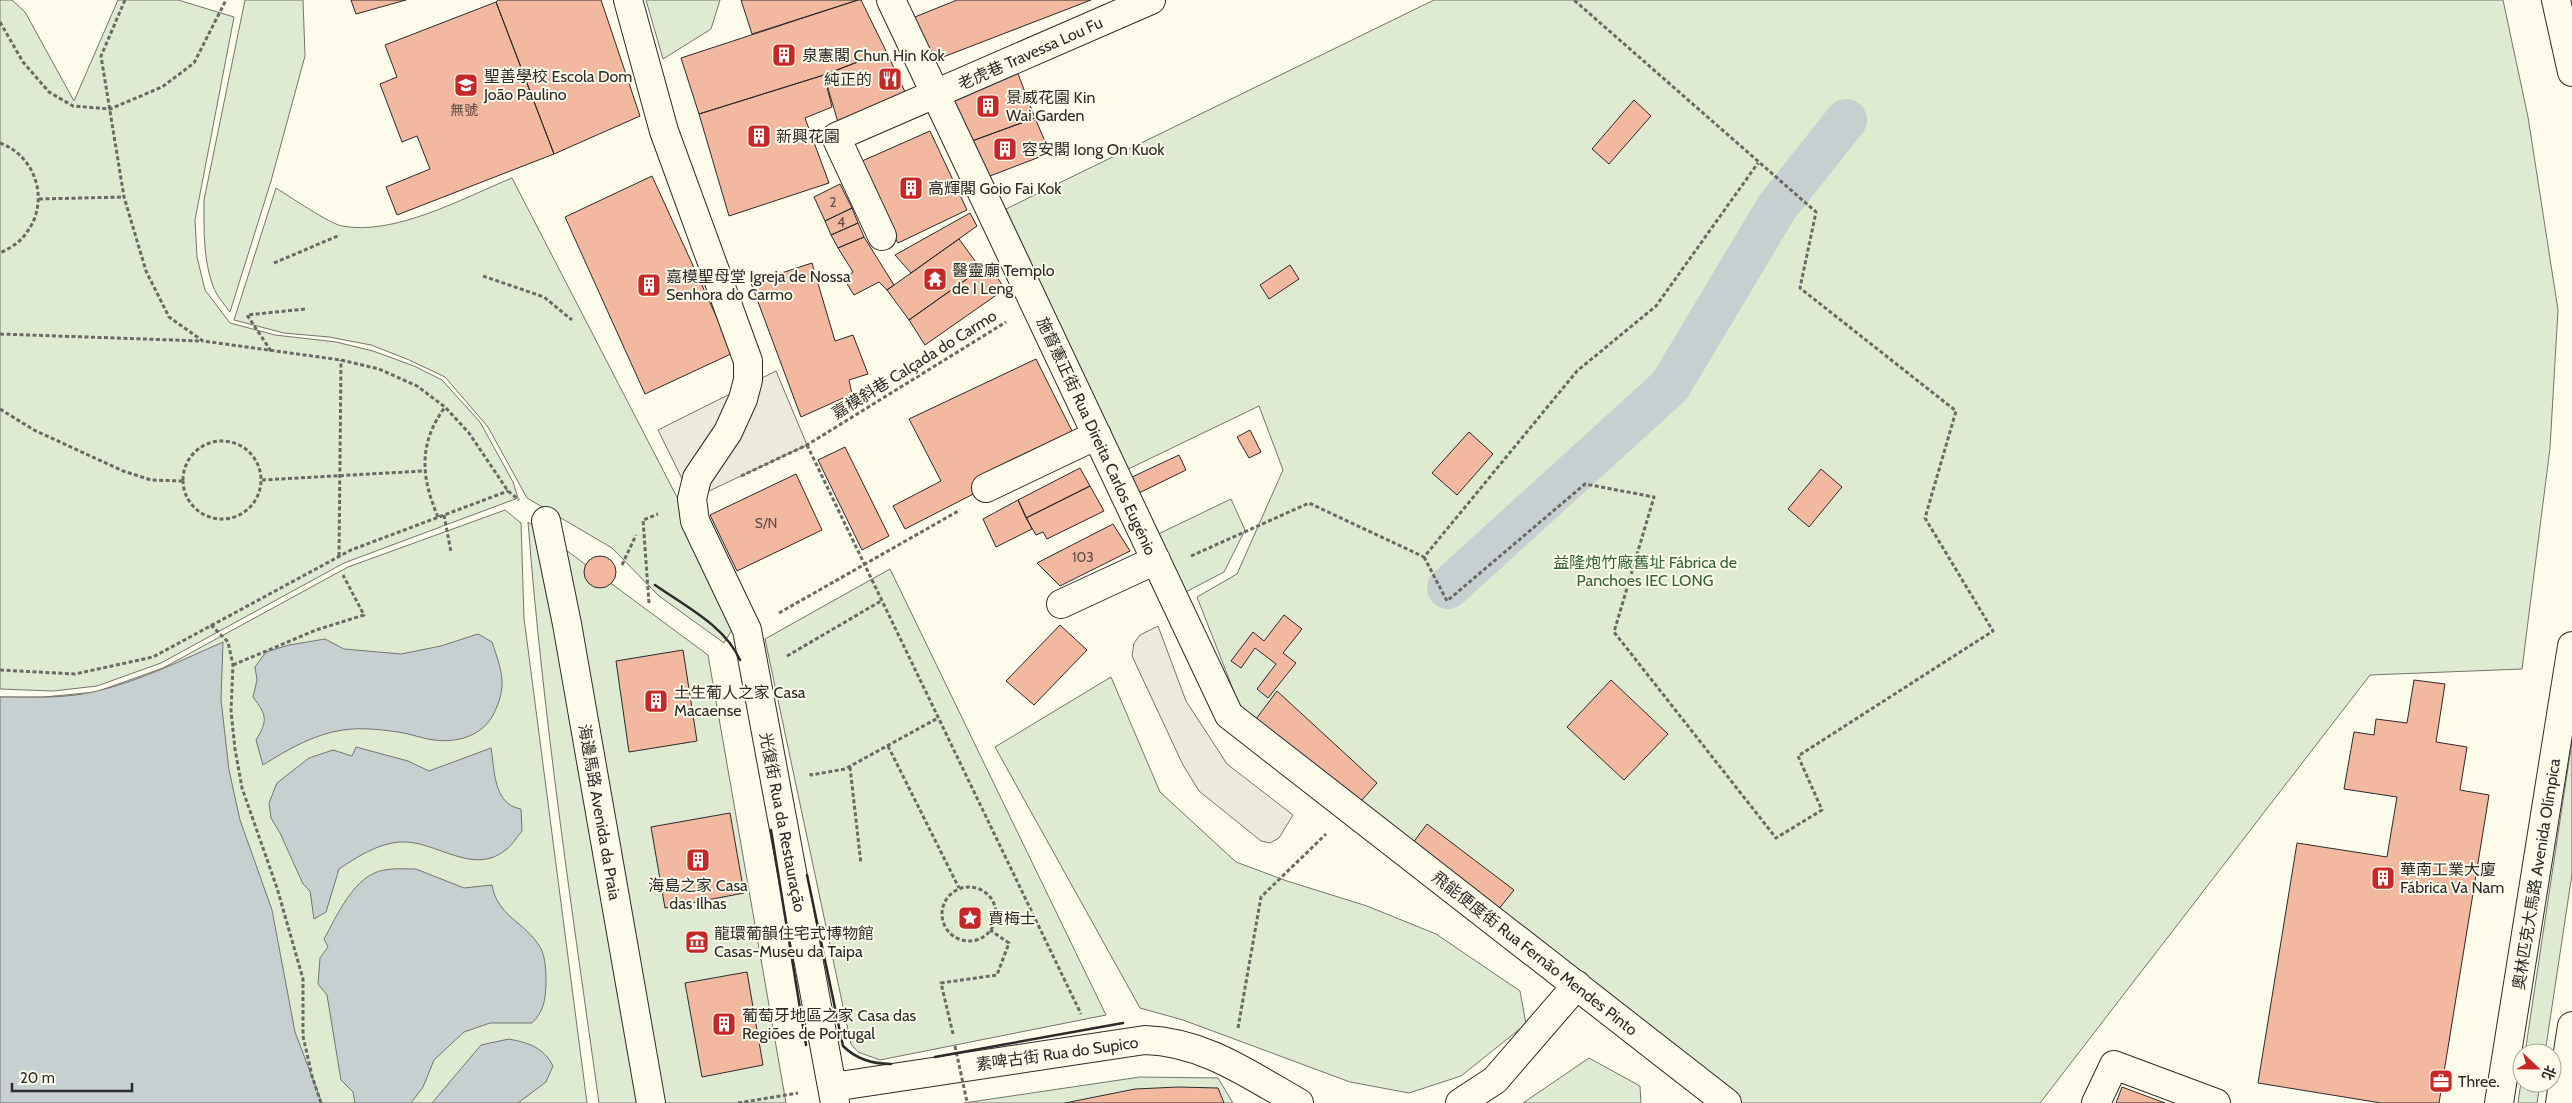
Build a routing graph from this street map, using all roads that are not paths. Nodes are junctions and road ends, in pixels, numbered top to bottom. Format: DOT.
graph roads {
  1 [pos="628,0"];
  2 [pos="891,0"];
  3 [pos="1151,0"];
  4 [pos="2556,0"];
  5 [pos="2572,72"];
  6 [pos="936,94"];
  7 [pos="882,236"];
  8 [pos="1097,435"];
  9 [pos="977,497"];
  10 [pos="546,521"];
  11 [pos="1158,565"];
  12 [pos="1061,604"];
  13 [pos="2572,646"];
  14 [pos="1346,807"];
  15 [pos="1577,985"];
  16 [pos="2572,1026"];
  17 [pos="2564,1076"];
  18 [pos="834,1095"];
  19 [pos="651,1103"];
  20 [pos="1299,1103"];
  21 [pos="1460,1103"];
  22 [pos="1727,1103"];
  23 [pos="2096,1103"];
  24 [pos="2216,1103"];
  25 [pos="2499,1103"];
  26 [pos="2560,1103"];
  27 [pos="2566,1103"];
  1 -- 18 [label="street, 光復街 Rua da Restauração"];
  2 -- 6 [label="street, 施督憲正街 Rua Direita Carlos Eugénio"];
  3 -- 6 [label="street, 老虎巷 Travessa Lou Fu"];
  4 -- 5 [label="street"];
  6 -- 7 [label="street, 老虎巷 Travessa Lou Fu"];
  6 -- 8 [label="street, 施督憲正街 Rua Direita Carlos Eugénio"];
  8 -- 9 [label="street"];
  8 -- 11 [label="street, 施督憲正街 Rua Direita Carlos Eugénio"];
  10 -- 19 [label="street, 海邊馬路 Avenida da Praia"];
  11 -- 12 [label="street"];
  11 -- 14 [label="street, 施督憲正街 Rua Direita Carlos Eugénio"];
  13 -- 25 [label="street, 奧林匹克大馬路 Avenida Olímpica"];
  14 -- 15 [label="street, 飛能便度街 Rua Fernão Mendes Pinto"];
  15 -- 21 [label="street"];
  15 -- 22 [label="street, 飛能便度街 Rua Fernão Mendes Pinto"];
  16 -- 17 [label="street"];
  17 -- 26 [label="street"];
  17 -- 27 [label="street"];
  18 -- 20 [label="street, 素啤古街 Rua do Supico"];
  23 -- 24 [label="street"];
}
